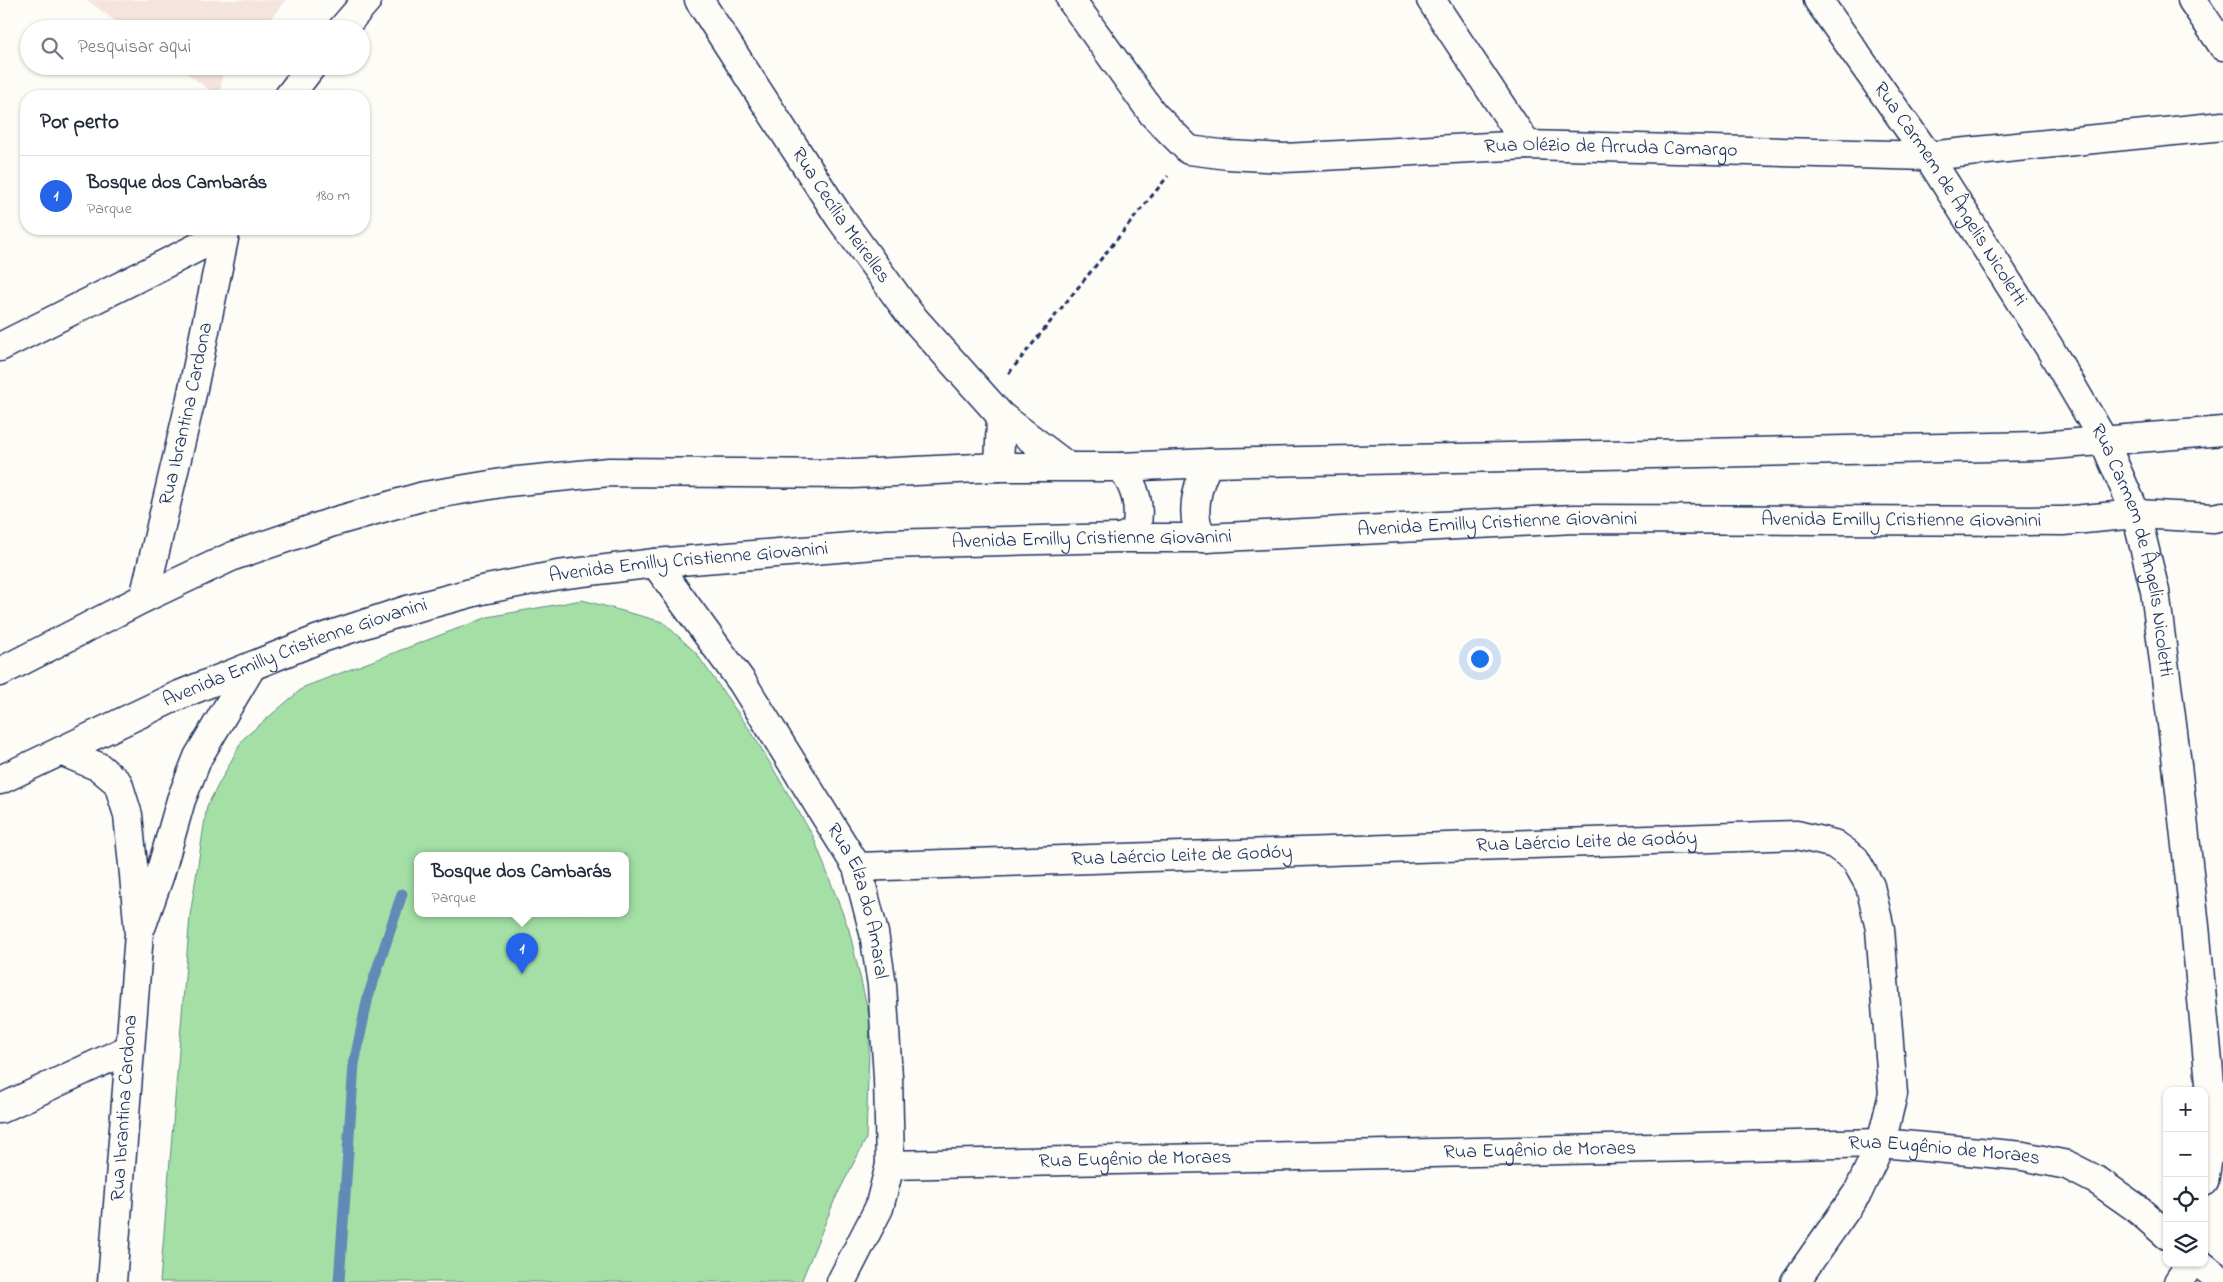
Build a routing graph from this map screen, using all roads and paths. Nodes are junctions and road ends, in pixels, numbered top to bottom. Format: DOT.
graph roads {
  1 [pos="367,0"];
  2 [pos="699,0"];
  3 [pos="1071,0"];
  4 [pos="1431,0"];
  5 [pos="1818,0"];
  6 [pos="2192,0"];
  7 [pos="350,20"];
  8 [pos="2223,46"];
  9 [pos="305,75"];
  10 [pos="294,90"];
  11 [pos="2223,126"];
  12 [pos="1527,145"];
  13 [pos="1188,150"];
  14 [pos="1928,156"];
  15 [pos="217,235"];
  16 [pos="224,235"];
  17 [pos="0,347"];
  18 [pos="994,408"];
  19 [pos="2223,431"];
  20 [pos="2104,441"];
  21 [pos="1209,463"];
  22 [pos="1068,466"];
  23 [pos="999,467"];
  24 [pos="1121,467"];
  25 [pos="2136,514"];
  26 [pos="2223,516"];
  27 [pos="1121,538"];
  28 [pos="1206,538"];
  29 [pos="655,563"];
  30 [pos="144,598"];
  31 [pos="252,666"];
  32 [pos="0,672"];
  33 [pos="61,751"];
  34 [pos="0,780"];
  35 [pos="857,867"];
  36 [pos="139,934"];
  37 [pos="129,1049"];
  38 [pos="0,1109"];
  39 [pos="1881,1143"];
  40 [pos="890,1165"];
  41 [pos="2205,1177"];
  42 [pos="2163,1231"];
  43 [pos="2188,1267"];
  44 [pos="2203,1267"];
  45 [pos="112,1282"];
  46 [pos="841,1282"];
  47 [pos="1795,1282"];
  48 [pos="2178,1282"];
  49 [pos="2223,1282"];
  1 -- 7 [label="street"];
  2 -- 18 [label="street, Rua Cecília Meirelles"];
  3 -- 13 [label="street"];
  4 -- 12 [label="street"];
  5 -- 14 [label="street, Rua Carmem de Ângelis Nicoletti"];
  6 -- 8 [label="street"];
  9 -- 10 [label="street"];
  11 -- 14 [label="street, Rua Olézio de Arruda Camargo"];
  12 -- 13 [label="street, Rua Olézio de Arruda Camargo"];
  12 -- 14 [label="street, Rua Olézio de Arruda Camargo"];
  13 -- 18 [label="path"];
  14 -- 20 [label="street, Rua Carmem de Ângelis Nicoletti"];
  15 -- 17 [label="street"];
  16 -- 30 [label="street, Rua Ibrantina Cardona"];
  18 -- 22 [label="street, Rua Cecília Meirelles"];
  18 -- 23 [label="street"];
  19 -- 20 [label="street"];
  20 -- 21 [label="street"];
  20 -- 25 [label="street, Rua Carmem de Ângelis Nicoletti"];
  21 -- 24 [label="street"];
  21 -- 28 [label="street"];
  22 -- 23 [label="street"];
  22 -- 24 [label="street"];
  23 -- 30 [label="street"];
  24 -- 27 [label="street"];
  25 -- 26 [label="street, Avenida Emilly Cristienne Giovanini"];
  25 -- 28 [label="street, Avenida Emilly Cristienne Giovanini"];
  25 -- 41 [label="street, Rua Carmem de Ângelis Nicoletti"];
  27 -- 28 [label="street, Avenida Emilly Cristienne Giovanini"];
  27 -- 29 [label="street, Avenida Emilly Cristienne Giovanini"];
  29 -- 31 [label="street, Avenida Emilly Cristienne Giovanini"];
  29 -- 35 [label="street, Rua Elza do Amaral"];
  30 -- 32 [label="street"];
  31 -- 33 [label="street, Avenida Emilly Cristienne Giovanini"];
  31 -- 36 [label="street, Rua Ibrantina Cardona"];
  33 -- 34 [label="street, Avenida Emilly Cristienne Giovanini"];
  33 -- 36 [label="street, Rua Ibrantina Cardona"];
  35 -- 39 [label="street, Rua Laércio Leite de Godóy"];
  35 -- 40 [label="street, Rua Elza do Amaral"];
  36 -- 37 [label="street, Rua Ibrantina Cardona"];
  37 -- 38 [label="street"];
  37 -- 45 [label="street, Rua Ibrantina Cardona"];
  39 -- 40 [label="street, Rua Eugênio de Moraes"];
  39 -- 42 [label="street, Rua Eugênio de Moraes"];
  39 -- 47 [label="street, Rua Laércio Leite de Godóy"];
  40 -- 46 [label="street, Rua Elza do Amaral"];
  43 -- 48 [label="street"];
  44 -- 49 [label="street"];
}
